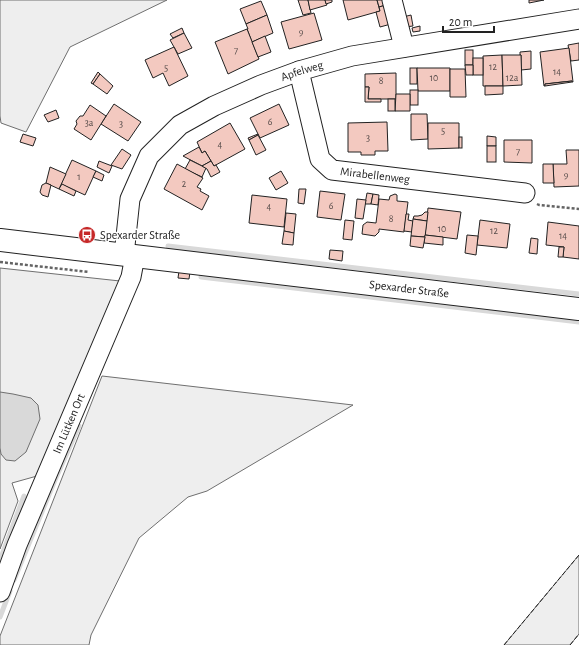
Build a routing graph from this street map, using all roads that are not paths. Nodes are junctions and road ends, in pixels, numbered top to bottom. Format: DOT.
graph roads {
  1 [pos="392,0"];
  2 [pos="579,19"];
  3 [pos="404,47"];
  4 [pos="298,71"];
  5 [pos="525,193"];
  6 [pos="0,240"];
  7 [pos="129,255"];
  8 [pos="579,309"];
  9 [pos="0,592"];
  1 -- 3 [label="street"];
  2 -- 3 [label="street, Apfelweg"];
  3 -- 4 [label="street, Apfelweg"];
  4 -- 5 [label="street, Mirabellenweg"];
  4 -- 7 [label="street, Apfelweg"];
  6 -- 7 [label="main road, Spexarder Straße"];
  7 -- 8 [label="main road, Spexarder Straße"];
  7 -- 9 [label="street, Im Lütken Ort"];
}
